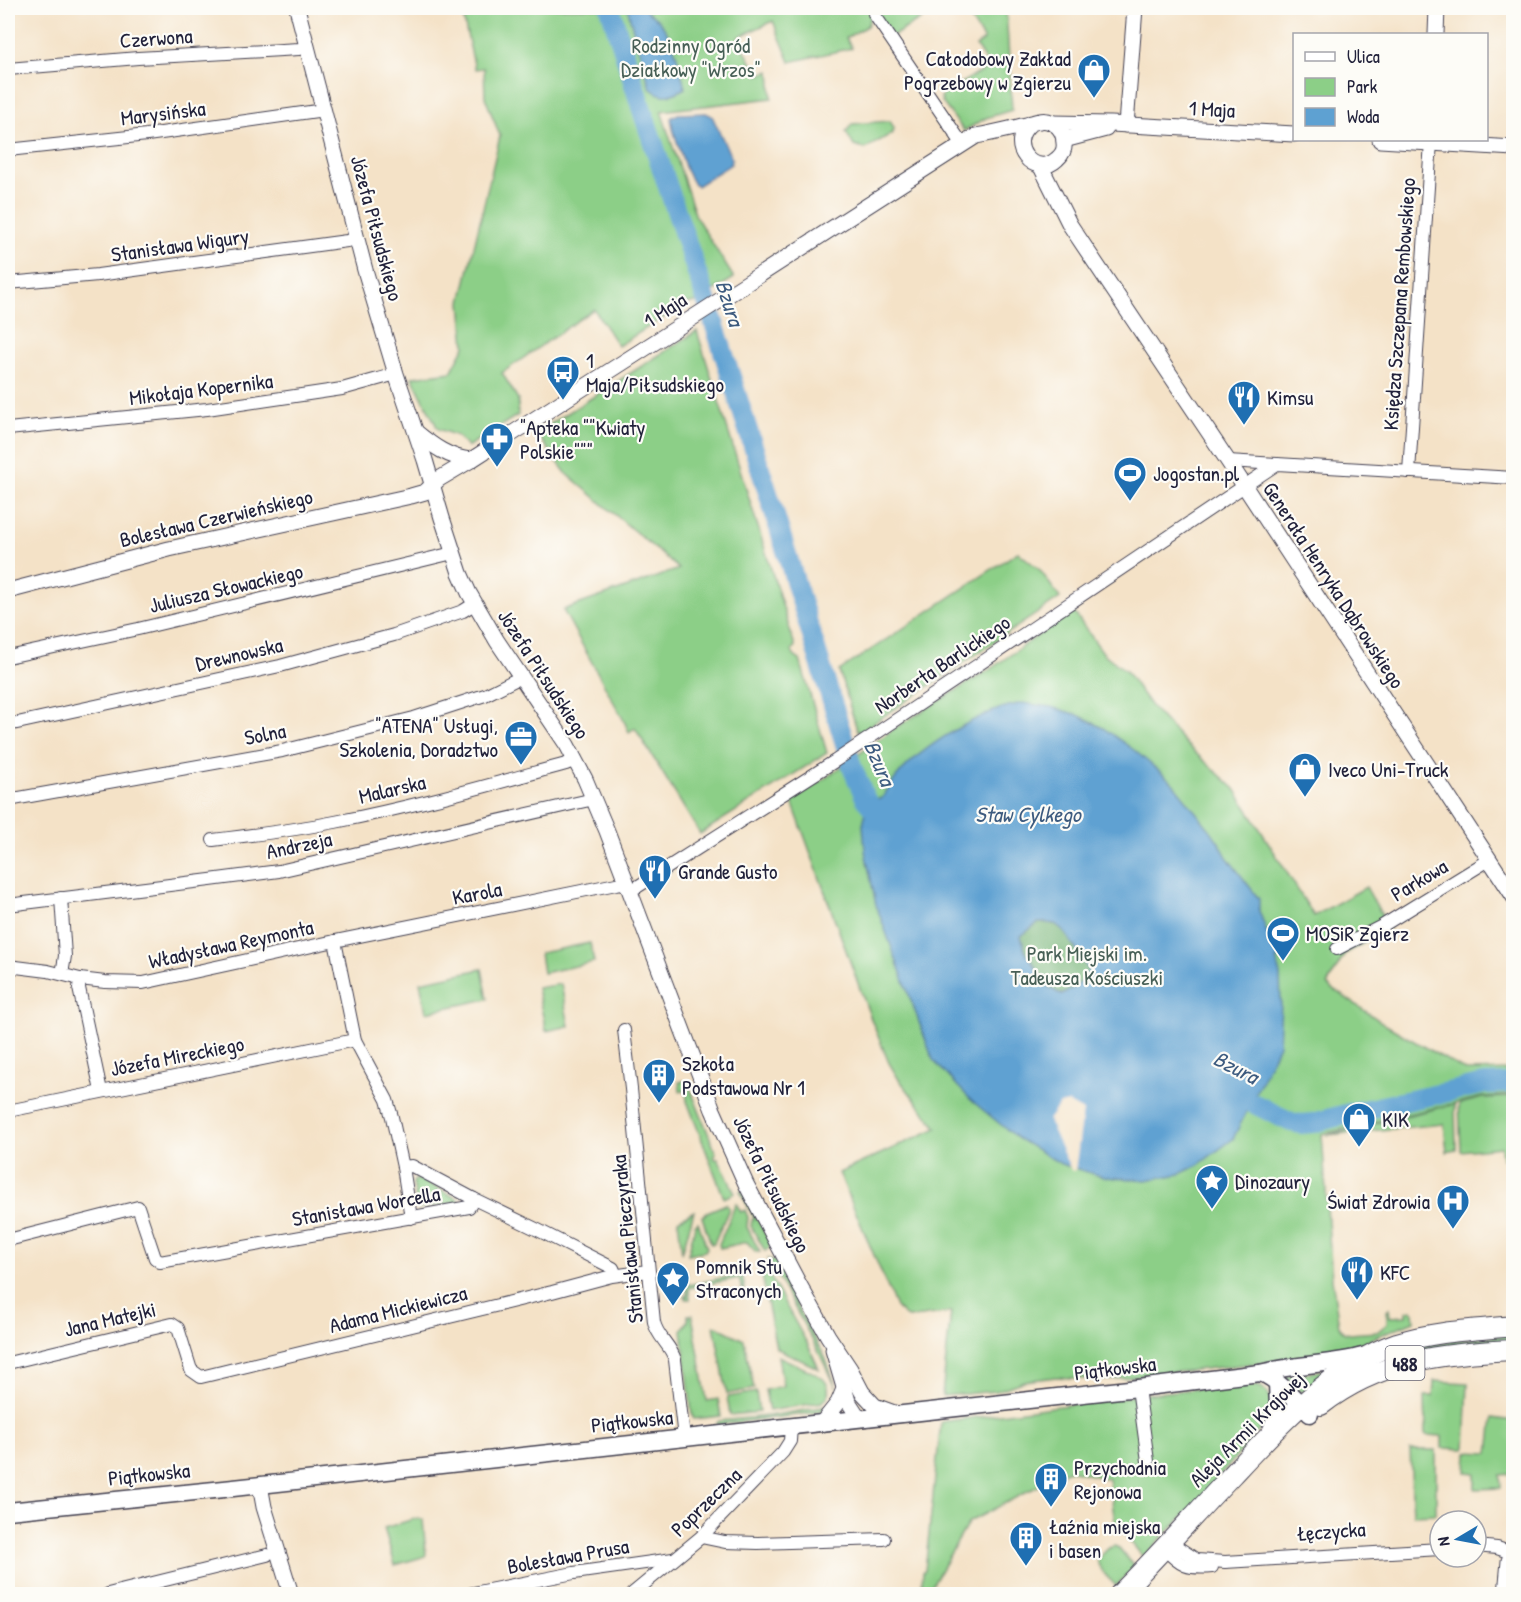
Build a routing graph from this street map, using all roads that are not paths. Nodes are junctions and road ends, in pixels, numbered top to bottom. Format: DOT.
graph roads {
  1 [pos="297,8"];
  2 [pos="1135,8"];
  3 [pos="1437,8"];
  4 [pos="874,14"];
  5 [pos="1436,33"];
  6 [pos="308,47"];
  7 [pos="8,69"];
  8 [pos="324,110"];
  9 [pos="1031,123"];
  10 [pos="1052,123"];
  11 [pos="1126,125"];
  12 [pos="1293,134"];
  13 [pos="983,135"];
  14 [pos="1021,138"];
  15 [pos="1064,140"];
  16 [pos="1431,141"];
  17 [pos="963,145"];
  18 [pos="1514,148"];
  19 [pos="8,150"];
  20 [pos="1044,165"];
  21 [pos="357,239"];
  22 [pos="8,283"];
  23 [pos="396,374"];
  24 [pos="8,429"];
  25 [pos="416,432"];
  26 [pos="471,460"];
  27 [pos="1228,461"];
  28 [pos="1276,464"];
  29 [pos="1409,472"];
  30 [pos="1514,478"];
  31 [pos="432,485"];
  32 [pos="1244,486"];
  33 [pos="453,553"];
  34 [pos="8,591"];
  35 [pos="474,604"];
  36 [pos="8,657"];
  37 [pos="521,677"];
  38 [pos="8,725"];
  39 [pos="576,760"];
  40 [pos="594,798"];
  41 [pos="8,800"];
  42 [pos="213,840"];
  43 [pos="1489,860"];
  44 [pos="628,886"];
  45 [pos="1514,897"];
  46 [pos="61,898"];
  47 [pos="8,905"];
  48 [pos="335,941"];
  49 [pos="1337,949"];
  50 [pos="8,966"];
  51 [pos="62,974"];
  52 [pos="80,979"];
  53 [pos="624,1030"];
  54 [pos="355,1040"];
  55 [pos="101,1091"];
  56 [pos="8,1111"];
  57 [pos="403,1167"];
  58 [pos="474,1199"];
  59 [pos="411,1218"];
  60 [pos="8,1240"];
  61 [pos="648,1271"];
  62 [pos="616,1275"];
  63 [pos="1514,1326"];
  64 [pos="828,1336"];
  65 [pos="1514,1350"];
  66 [pos="1375,1352"];
  67 [pos="8,1363"];
  68 [pos="191,1370"];
  69 [pos="1260,1373"];
  70 [pos="1277,1382"];
  71 [pos="1138,1388"];
  72 [pos="844,1389"];
  73 [pos="862,1392"];
  74 [pos="1305,1410"];
  75 [pos="897,1414"];
  76 [pos="859,1418"];
  77 [pos="822,1423"];
  78 [pos="791,1426"];
  79 [pos="1269,1435"];
  80 [pos="684,1438"];
  81 [pos="1148,1461"];
  82 [pos="260,1485"];
  83 [pos="8,1511"];
  84 [pos="701,1537"];
  85 [pos="884,1539"];
  86 [pos="1488,1547"];
  87 [pos="1428,1550"];
  88 [pos="1171,1551"];
  89 [pos="1513,1551"];
  90 [pos="267,1555"];
  91 [pos="675,1559"];
  92 [pos="108,1594"];
  93 [pos="291,1594"];
  94 [pos="468,1594"];
  95 [pos="632,1594"];
  96 [pos="1120,1594"];
  97 [pos="1134,1594"];
  98 [pos="1506,1594"];
  1 -- 6 [label="street, Józefa Piłsudskiego"];
  2 -- 11 [label="street"];
  3 -- 5 [label="street"];
  4 -- 17 [label="street"];
  6 -- 7 [label="street, Czerwona"];
  6 -- 8 [label="street, Józefa Piłsudskiego"];
  8 -- 19 [label="street, Marysińska"];
  8 -- 21 [label="street, Józefa Piłsudskiego"];
  9 -- 10 [label="street"];
  9 -- 13 [label="street, 1 Maja"];
  9 -- 14 [label="street"];
  10 -- 11 [label="street, 1 Maja"];
  10 -- 15 [label="street"];
  11 -- 12 [label="street, 1 Maja"];
  11 -- 15 [label="street, 1 Maja"];
  13 -- 14 [label="street"];
  13 -- 17 [label="street, 1 Maja"];
  14 -- 20 [label="street"];
  15 -- 20 [label="street"];
  16 -- 18 [label="street"];
  16 -- 29 [label="street, Księdza Szczepana Rembowskiego"];
  17 -- 26 [label="street, 1 Maja"];
  20 -- 27 [label="street, Generała Henryka Dąbrowskiego"];
  21 -- 22 [label="street, Stanisława Wigury"];
  21 -- 23 [label="street, Józefa Piłsudskiego"];
  23 -- 24 [label="street, Mikołaja Kopernika"];
  23 -- 25 [label="street, Józefa Piłsudskiego"];
  25 -- 26 [label="street"];
  25 -- 31 [label="street, Józefa Piłsudskiego"];
  26 -- 31 [label="street, 1 Maja"];
  27 -- 28 [label="street"];
  27 -- 32 [label="street, Generała Henryka Dąbrowskiego"];
  28 -- 29 [label="street"];
  28 -- 32 [label="street, Norberta Barlickiego"];
  29 -- 30 [label="street"];
  31 -- 33 [label="street, Józefa Piłsudskiego"];
  31 -- 34 [label="street, Bolesława Czerwieńskiego"];
  32 -- 43 [label="street, Generała Henryka Dąbrowskiego"];
  32 -- 44 [label="street, Norberta Barlickiego"];
  33 -- 35 [label="street, Józefa Piłsudskiego"];
  33 -- 36 [label="street, Juliusza Słowackiego"];
  35 -- 37 [label="street, Józefa Piłsudskiego"];
  35 -- 38 [label="street, Drewnowska"];
  37 -- 39 [label="street, Józefa Piłsudskiego"];
  37 -- 41 [label="street, Solna"];
  39 -- 40 [label="street, Józefa Piłsudskiego"];
  39 -- 42 [label="street, Malarska"];
  40 -- 44 [label="street, Józefa Piłsudskiego"];
  40 -- 46 [label="street, Andrzeja"];
  43 -- 45 [label="street, Generała Henryka Dąbrowskiego"];
  43 -- 49 [label="street, Parkowa"];
  44 -- 48 [label="street, Karola"];
  44 -- 64 [label="street, Józefa Piłsudskiego"];
  46 -- 47 [label="street, Andrzeja"];
  46 -- 51 [label="street"];
  48 -- 52 [label="street, Władysława Reymonta"];
  48 -- 54 [label="street, Władysława Reymonta"];
  50 -- 51 [label="street, Władysława Reymonta"];
  51 -- 52 [label="street, Władysława Reymonta"];
  52 -- 55 [label="street"];
  53 -- 61 [label="street, Stanisława Pieczyraka"];
  54 -- 55 [label="street, Józefa Mireckiego"];
  54 -- 57 [label="street, Władysława Reymonta"];
  55 -- 56 [label="street, Józefa Mireckiego"];
  57 -- 58 [label="street"];
  57 -- 59 [label="street, Władysława Reymonta"];
  58 -- 59 [label="street, Stanisława Worcella"];
  58 -- 62 [label="street"];
  59 -- 60 [label="street, Stanisława Worcella"];
  61 -- 62 [label="street, Adama Mickiewicza"];
  61 -- 80 [label="street, Stanisława Pieczyraka"];
  62 -- 68 [label="street, Adama Mickiewicza"];
  63 -- 66 [label="main road, Aleja Armii Krajowej / 488"];
  64 -- 72 [label="street, Józefa Piłsudskiego"];
  64 -- 73 [label="street, Józefa Piłsudskiego"];
  65 -- 74 [label="main road, Aleja Armii Krajowej / 488"];
  66 -- 69 [label="main road, Piątkowska"];
  66 -- 74 [label="main road, Aleja Armii Krajowej / 488"];
  67 -- 68 [label="street, Jana Matejki"];
  69 -- 70 [label="main road"];
  69 -- 71 [label="main road, Piątkowska"];
  70 -- 74 [label="main road"];
  70 -- 79 [label="main road"];
  71 -- 75 [label="main road, Piątkowska"];
  71 -- 81 [label="street"];
  72 -- 76 [label="street, Józefa Piłsudskiego"];
  72 -- 77 [label="street"];
  73 -- 75 [label="street"];
  73 -- 76 [label="street"];
  74 -- 79 [label="main road, Aleja Armii Krajowej / 488"];
  74 -- 88 [label="main road, Aleja Armii Krajowej / 488"];
  75 -- 76 [label="main road, Piątkowska"];
  76 -- 77 [label="main road, Piątkowska"];
  77 -- 78 [label="main road, Piątkowska"];
  78 -- 80 [label="main road, Piątkowska"];
  78 -- 84 [label="street, Poprzeczna"];
  79 -- 88 [label="main road, Aleja Armii Krajowej / 488"];
  80 -- 82 [label="main road, Piątkowska"];
  82 -- 83 [label="main road, Piątkowska"];
  82 -- 93 [label="street"];
  84 -- 85 [label="street"];
  84 -- 91 [label="street, Poprzeczna"];
  86 -- 89 [label="street"];
  87 -- 88 [label="street, Łęczycka"];
  88 -- 96 [label="main road, 488"];
  88 -- 97 [label="main road, 488"];
  89 -- 98 [label="street"];
  90 -- 92 [label="street"];
  91 -- 94 [label="street, Bolesława Prusa"];
  91 -- 95 [label="street, Poprzeczna"];
}
